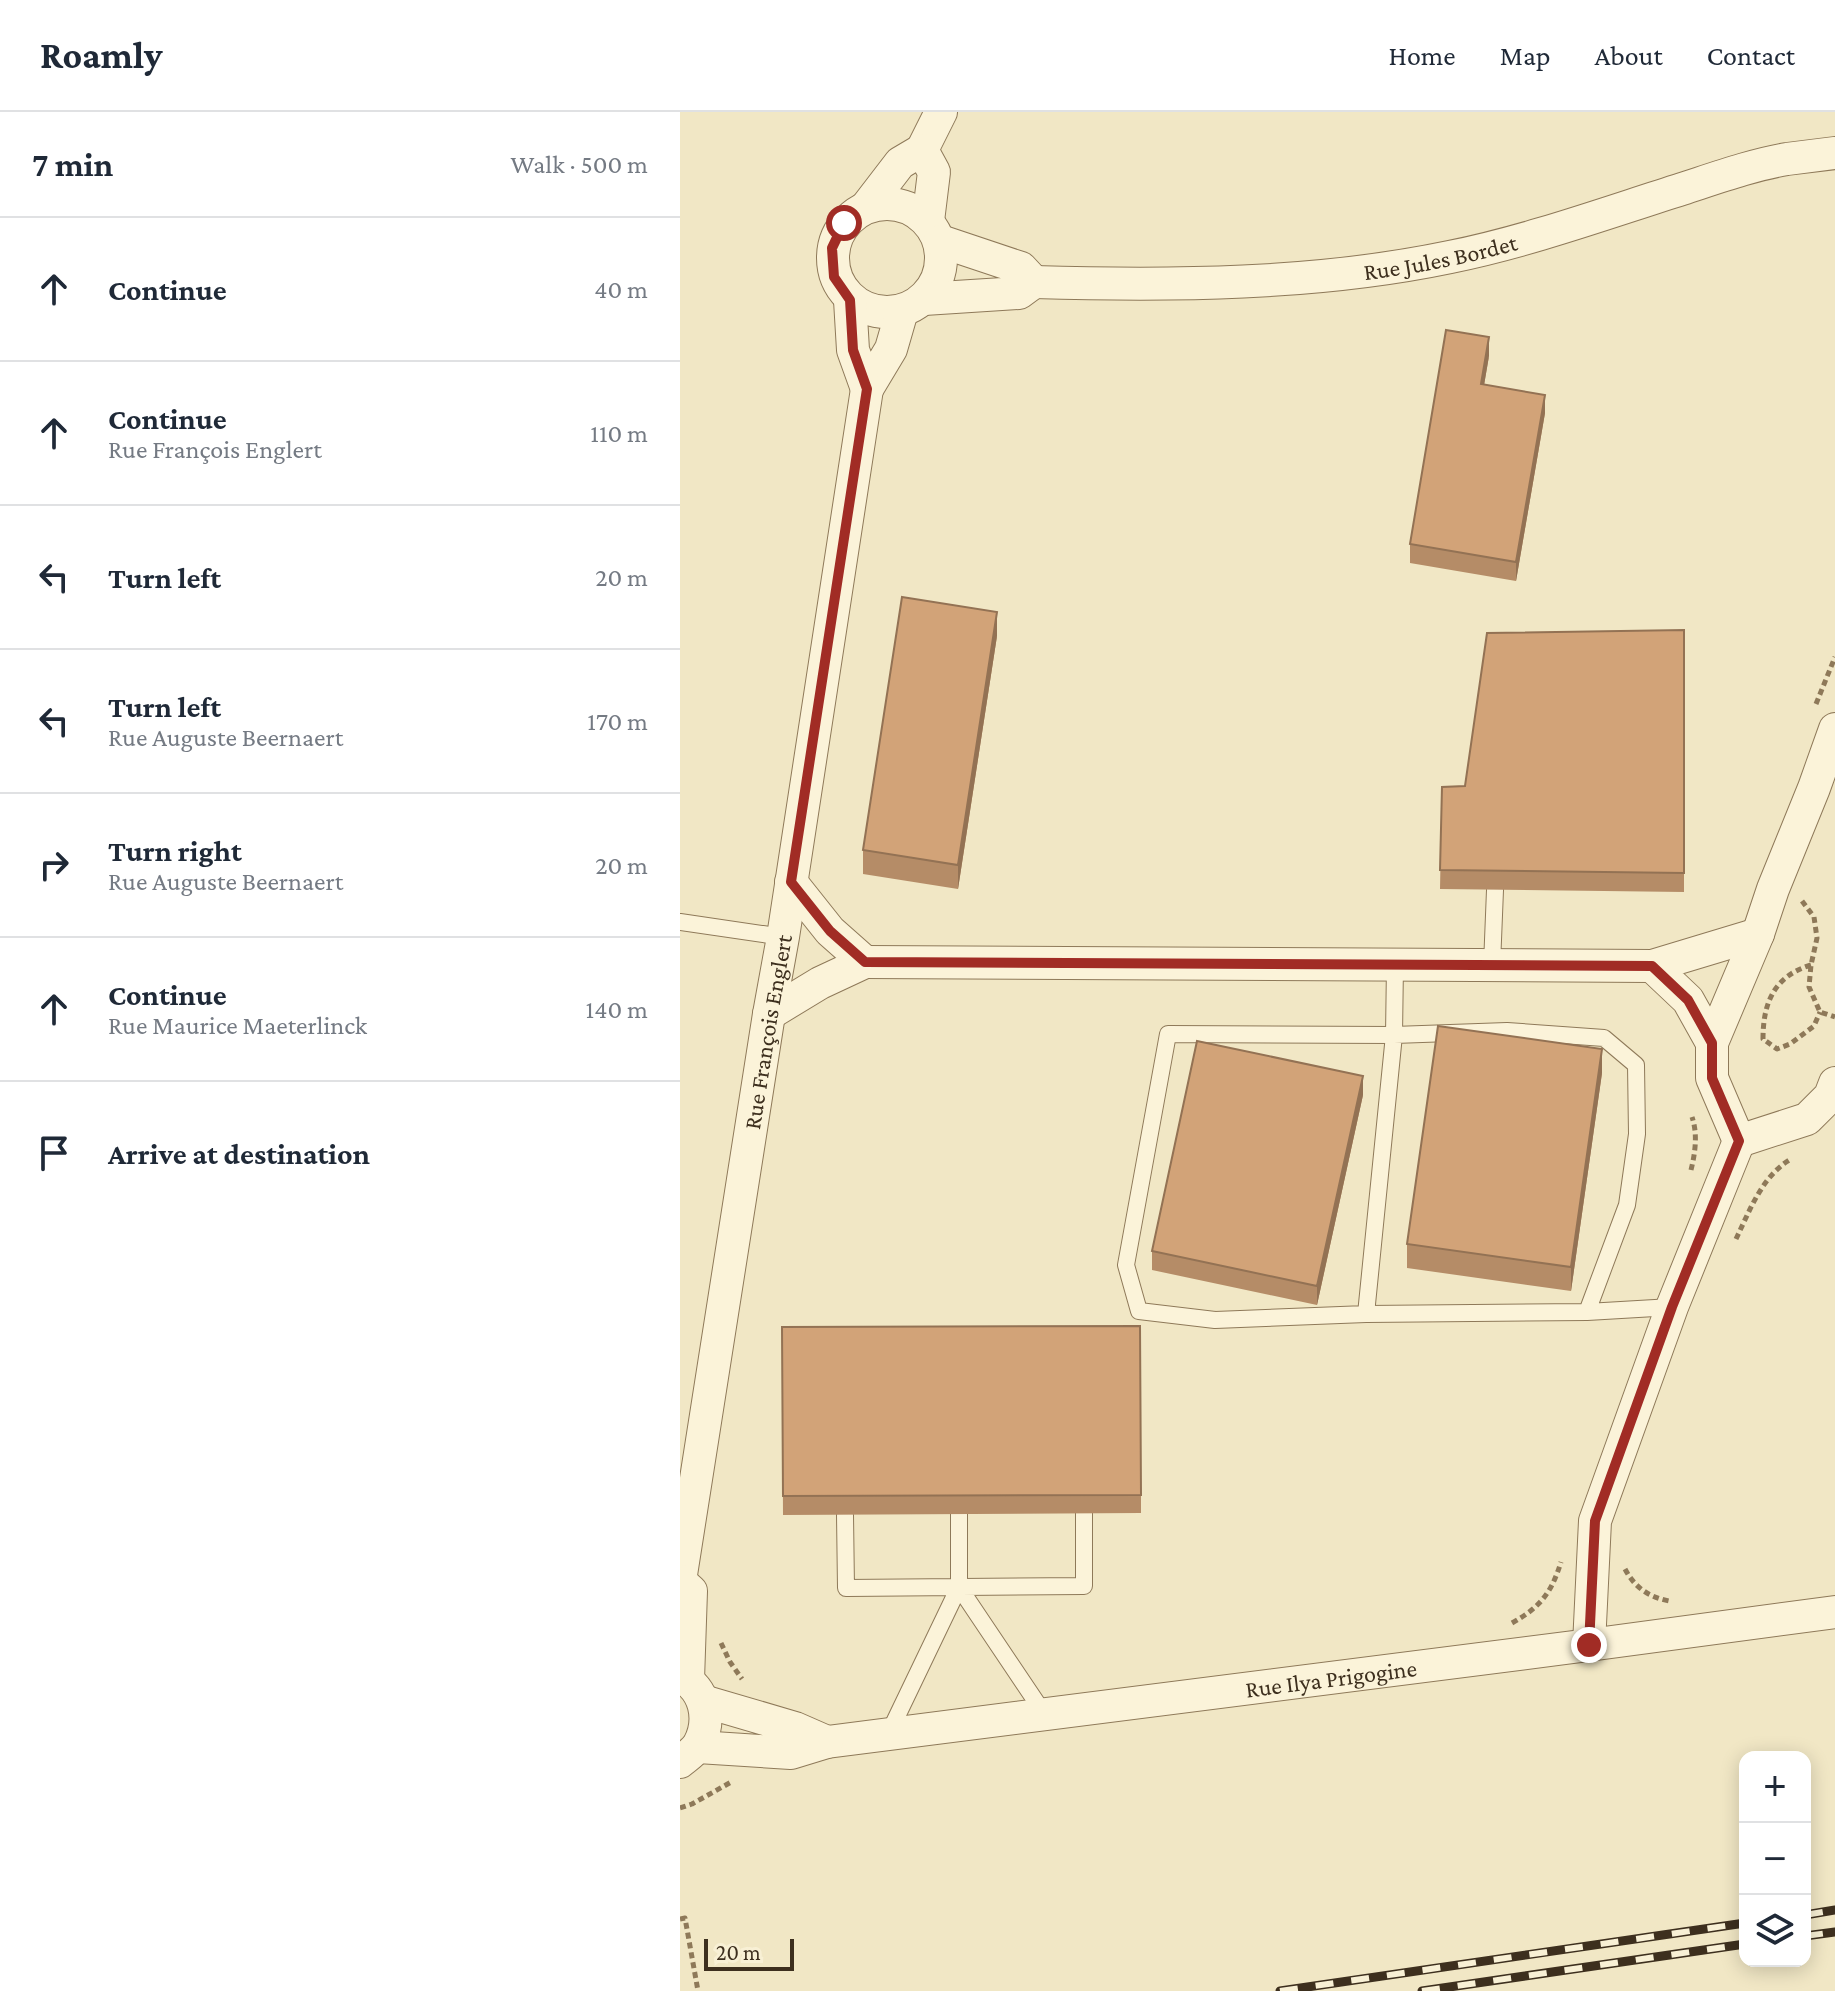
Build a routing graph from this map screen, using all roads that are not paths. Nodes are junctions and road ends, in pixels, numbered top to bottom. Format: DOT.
graph roads {
  1 [pos="941,112"];
  2 [pos="922,150"];
  3 [pos="1835,153"];
  4 [pos="867,206"];
  5 [pos="934,231"];
  6 [pos="1034,282"];
  7 [pos="850,300"];
  8 [pos="913,305"];
  9 [pos="867,389"];
  10 [pos="1835,729"];
  11 [pos="791,882"];
  12 [pos="1495,890"];
  13 [pos="680,922"];
  14 [pos="1758,934"];
  15 [pos="783,937"];
  16 [pos="865,962"];
  17 [pos="1395,965"];
  18 [pos="1492,965"];
  19 [pos="1652,966"];
  20 [pos="769,1014"];
  21 [pos="1394,1035"];
  22 [pos="1712,1043"];
  23 [pos="1835,1083"];
  24 [pos="1739,1141"];
  25 [pos="1672,1307"];
  26 [pos="1587,1312"];
  27 [pos="1366,1314"];
  28 [pos="1084,1513"];
  29 [pos="959,1514"];
  30 [pos="845,1515"];
  31 [pos="680,1581"];
  32 [pos="959,1587"];
  33 [pos="1835,1612"];
  34 [pos="1589,1645"];
  35 [pos="690,1686"];
  36 [pos="1045,1715"];
  37 [pos="888,1735"];
  38 [pos="827,1742"];
  39 [pos="689,1754"];
  1 -- 2 [label="street"];
  2 -- 4 [label="street"];
  2 -- 5 [label="street"];
  3 -- 6 [label="street, Rue Jules Bordet"];
  4 -- 5 [label="street"];
  4 -- 7 [label="street"];
  5 -- 6 [label="street"];
  5 -- 8 [label="street"];
  6 -- 8 [label="street"];
  7 -- 8 [label="street"];
  7 -- 9 [label="street"];
  8 -- 9 [label="street"];
  9 -- 11 [label="street, Rue François Englert"];
  10 -- 14 [label="street"];
  11 -- 15 [label="street, Rue François Englert"];
  11 -- 16 [label="street"];
  12 -- 18 [label="lane"];
  13 -- 15 [label="lane"];
  14 -- 19 [label="street"];
  14 -- 22 [label="street"];
  15 -- 20 [label="street, Rue François Englert"];
  16 -- 17 [label="street"];
  16 -- 20 [label="street"];
  17 -- 18 [label="street"];
  17 -- 21 [label="lane"];
  18 -- 19 [label="street"];
  19 -- 22 [label="street"];
  20 -- 31 [label="street, Rue François Englert"];
  21 -- 26 [label="lane"];
  21 -- 27 [label="lane"];
  21 -- 27 [label="lane"];
  22 -- 24 [label="street"];
  23 -- 24 [label="street"];
  24 -- 25 [label="street"];
  25 -- 26 [label="lane"];
  25 -- 34 [label="street"];
  26 -- 27 [label="lane"];
  28 -- 32 [label="lane"];
  29 -- 32 [label="lane"];
  30 -- 32 [label="lane"];
  31 -- 35 [label="street"];
  32 -- 36 [label="lane"];
  32 -- 37 [label="lane"];
  33 -- 34 [label="street, Rue Ilya Prigogine"];
  34 -- 36 [label="street, Rue Ilya Prigogine"];
  35 -- 38 [label="street"];
  35 -- 39 [label="street"];
  36 -- 37 [label="street, Rue Ilya Prigogine"];
  37 -- 38 [label="street, Rue Ilya Prigogine"];
  38 -- 39 [label="street, Rue Ilya Prigogine"];
}
